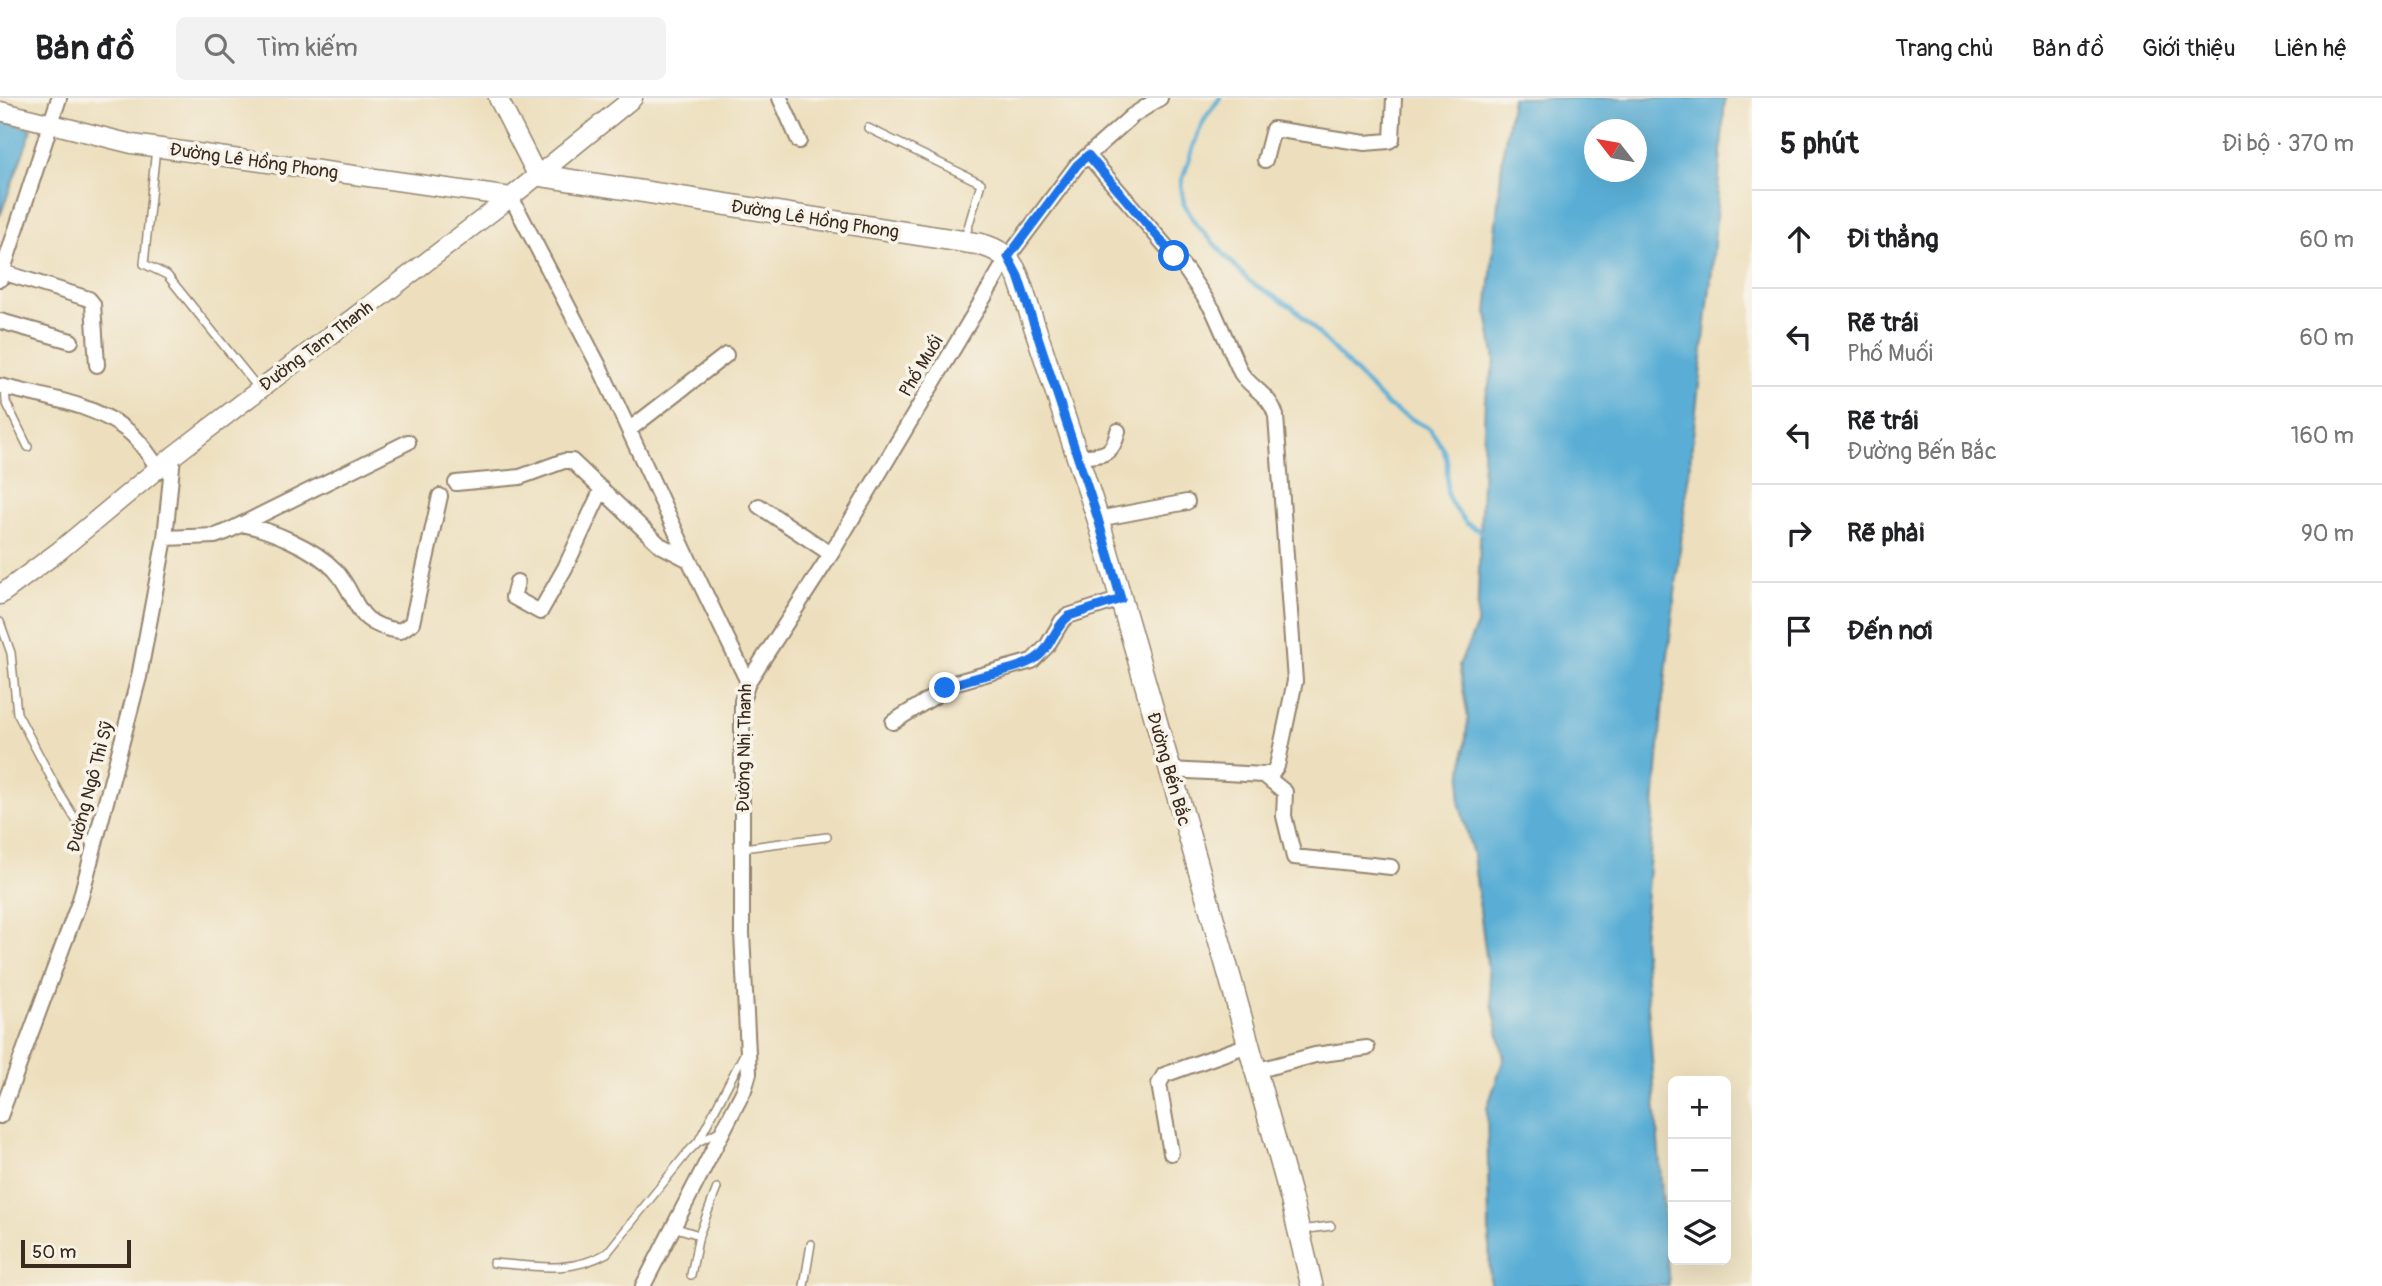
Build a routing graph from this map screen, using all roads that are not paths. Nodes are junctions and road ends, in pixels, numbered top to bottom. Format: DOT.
graph roads {
  1 [pos="59,98"];
  2 [pos="498,98"];
  3 [pos="633,98"];
  4 [pos="780,98"];
  5 [pos="1159,98"];
  6 [pos="1394,98"];
  7 [pos="0,111"];
  8 [pos="51,124"];
  9 [pos="868,128"];
  10 [pos="799,141"];
  11 [pos="156,148"];
  12 [pos="1088,155"];
  13 [pos="1265,160"];
  14 [pos="537,175"];
  15 [pos="511,197"];
  16 [pos="964,242"];
  17 [pos="1008,257"];
  18 [pos="1,275"];
  19 [pos="0,321"];
  20 [pos="72,341"];
  21 [pos="726,355"];
  22 [pos="97,365"];
  23 [pos="3,386"];
  24 [pos="260,390"];
  25 [pos="630,429"];
  26 [pos="1118,431"];
  27 [pos="408,442"];
  28 [pos="28,447"];
  29 [pos="173,456"];
  30 [pos="1078,457"];
  31 [pos="159,469"];
  32 [pos="456,483"];
  33 [pos="602,489"];
  34 [pos="440,496"];
  35 [pos="1187,502"];
  36 [pos="759,506"];
  37 [pos="1098,519"];
  38 [pos="242,524"];
  39 [pos="166,538"];
  40 [pos="831,554"];
  41 [pos="688,560"];
  42 [pos="517,582"];
  43 [pos="0,595"];
  44 [pos="1121,599"];
  45 [pos="0,622"];
  46 [pos="748,682"];
  47 [pos="893,722"];
  48 [pos="1170,769"];
  49 [pos="1264,775"];
  50 [pos="827,837"];
  51 [pos="743,848"];
  52 [pos="94,849"];
  53 [pos="1391,867"];
  54 [pos="748,1045"];
  55 [pos="1248,1045"];
  56 [pos="1367,1048"];
  57 [pos="1255,1071"];
  58 [pos="0,1116"];
  59 [pos="725,1128"];
  60 [pos="698,1142"];
  61 [pos="1171,1153"];
  62 [pos="717,1188"];
  63 [pos="1331,1226"];
  64 [pos="672,1227"];
  65 [pos="1299,1230"];
  66 [pos="699,1236"];
  67 [pos="811,1244"];
  68 [pos="493,1263"];
  69 [pos="691,1275"];
  70 [pos="643,1286"];
  71 [pos="804,1286"];
  72 [pos="1312,1286"];
  1 -- 8 [label="street"];
  2 -- 14 [label="street"];
  3 -- 14 [label="street, Đường Tam Thanh"];
  4 -- 10 [label="street"];
  5 -- 12 [label="street, Phố Muối"];
  6 -- 13 [label="street"];
  7 -- 8 [label="street, Đường Lê Hồng Phong"];
  8 -- 11 [label="street, Đường Lê Hồng Phong"];
  8 -- 18 [label="street"];
  9 -- 16 [label="lane"];
  11 -- 15 [label="street, Đường Lê Hồng Phong"];
  11 -- 24 [label="lane"];
  12 -- 17 [label="street, Phố Muối"];
  12 -- 49 [label="street"];
  14 -- 15 [label="street, Đường Tam Thanh"];
  14 -- 16 [label="main road, Đường Lê Hồng Phong"];
  15 -- 24 [label="street, Đường Tam Thanh"];
  15 -- 25 [label="street, Đường Nhị Thanh"];
  16 -- 17 [label="main road, Đường Lê Hồng Phong"];
  17 -- 30 [label="main road, Đường Bến Bắc"];
  17 -- 40 [label="street, Phố Muối"];
  18 -- 22 [label="street"];
  19 -- 20 [label="street"];
  21 -- 25 [label="street"];
  23 -- 28 [label="lane"];
  23 -- 31 [label="street"];
  24 -- 29 [label="street, Đường Tam Thanh"];
  25 -- 41 [label="street, Đường Nhị Thanh"];
  26 -- 30 [label="street"];
  27 -- 38 [label="street"];
  29 -- 31 [label="street, Đường Tam Thanh"];
  29 -- 39 [label="street, Đường Ngô Thì Sỹ"];
  30 -- 37 [label="main road, Đường Bến Bắc"];
  31 -- 43 [label="street, Đường Tam Thanh"];
  32 -- 33 [label="street"];
  33 -- 41 [label="street"];
  33 -- 42 [label="street"];
  34 -- 38 [label="street"];
  35 -- 37 [label="street"];
  36 -- 40 [label="street"];
  37 -- 44 [label="main road, Đường Bến Bắc"];
  38 -- 39 [label="street"];
  39 -- 52 [label="street, Đường Ngô Thì Sỹ"];
  40 -- 46 [label="street, Phố Muối"];
  41 -- 46 [label="street, Đường Nhị Thanh"];
  44 -- 47 [label="street"];
  44 -- 48 [label="main road, Đường Bến Bắc"];
  45 -- 52 [label="lane"];
  46 -- 51 [label="street, Đường Nhị Thanh"];
  48 -- 49 [label="street"];
  48 -- 55 [label="main road, Đường Bến Bắc"];
  49 -- 53 [label="street"];
  50 -- 51 [label="lane"];
  51 -- 54 [label="street, Đường Nhị Thanh"];
  52 -- 58 [label="street, Đường Ngô Thì Sỹ"];
  54 -- 59 [label="street, Đường Nhị Thanh"];
  54 -- 60 [label="lane"];
  55 -- 57 [label="main road, Đường Bến Bắc"];
  55 -- 61 [label="street"];
  56 -- 57 [label="street"];
  57 -- 65 [label="main road, Đường Bến Bắc"];
  59 -- 60 [label="lane"];
  59 -- 64 [label="street, Đường Nhị Thanh"];
  60 -- 68 [label="lane"];
  62 -- 66 [label="lane"];
  63 -- 65 [label="lane"];
  64 -- 66 [label="lane"];
  64 -- 70 [label="street, Đường Nhị Thanh"];
  65 -- 72 [label="main road, Đường Bến Bắc"];
  66 -- 69 [label="lane"];
  67 -- 71 [label="lane"];
}
